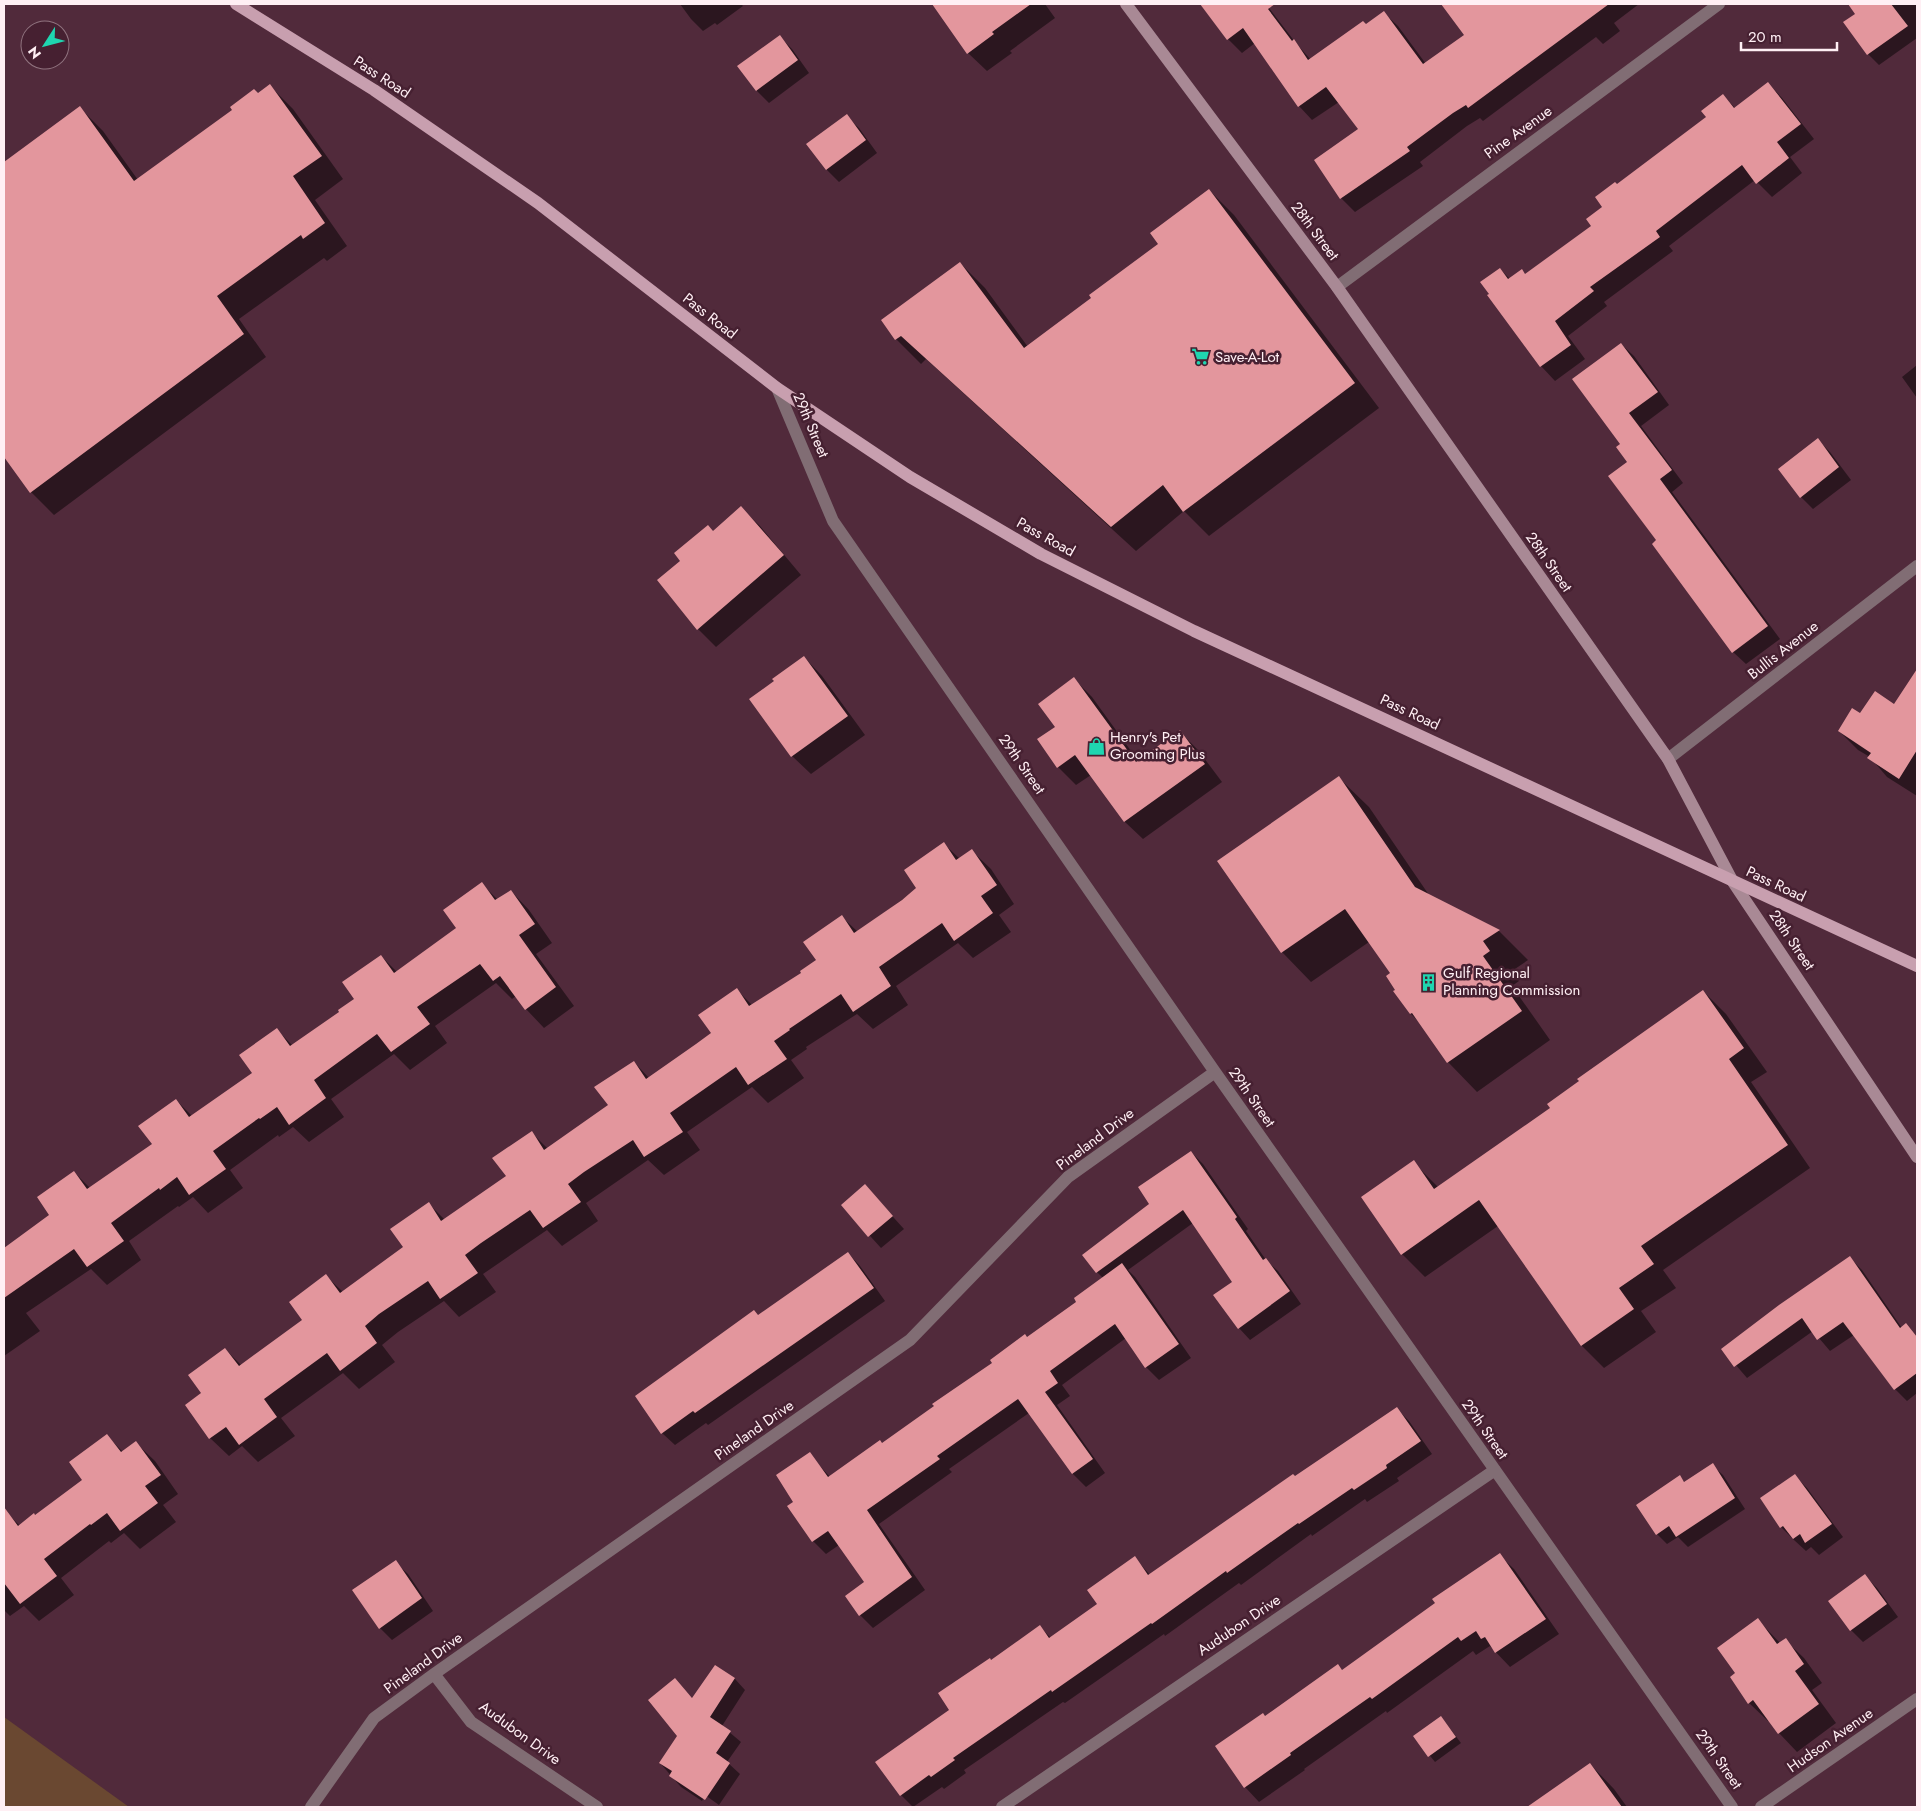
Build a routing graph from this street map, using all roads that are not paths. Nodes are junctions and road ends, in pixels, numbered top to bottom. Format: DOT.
graph roads {
  1 [pos="236,4"];
  2 [pos="1126,4"];
  3 [pos="1719,4"];
  4 [pos="1336,287"];
  5 [pos="778,388"];
  6 [pos="1917,566"];
  7 [pos="1668,759"];
  8 [pos="1733,882"];
  9 [pos="1917,966"];
  10 [pos="1215,1072"];
  11 [pos="1917,1157"];
  12 [pos="1495,1470"];
  13 [pos="434,1674"];
  14 [pos="1917,1699"];
  15 [pos="311,1807"];
  16 [pos="597,1807"];
  17 [pos="1002,1807"];
  18 [pos="1732,1807"];
  19 [pos="1761,1807"];
  1 -- 5 [label="main road, Pass Road"];
  2 -- 4 [label="street, 28th Street"];
  3 -- 4 [label="street, Pine Avenue"];
  4 -- 7 [label="street, 28th Street"];
  5 -- 8 [label="main road, Pass Road"];
  5 -- 10 [label="street, 29th Street"];
  6 -- 7 [label="street, Bullis Avenue"];
  7 -- 8 [label="street, 28th Street"];
  8 -- 9 [label="main road, Pass Road"];
  8 -- 11 [label="street, 28th Street"];
  10 -- 12 [label="street, 29th Street"];
  10 -- 13 [label="street, Pineland Drive"];
  12 -- 17 [label="street, Audubon Drive"];
  12 -- 18 [label="street, 29th Street"];
  13 -- 15 [label="street, Pineland Drive"];
  13 -- 16 [label="street, Audubon Drive"];
  14 -- 19 [label="street, Hudson Avenue"];
}
